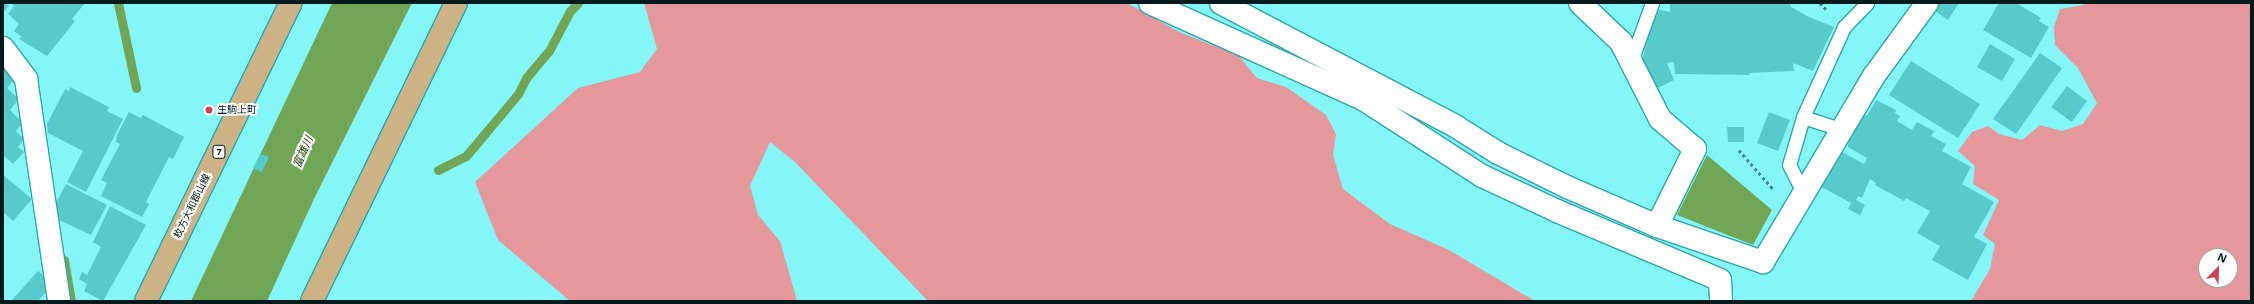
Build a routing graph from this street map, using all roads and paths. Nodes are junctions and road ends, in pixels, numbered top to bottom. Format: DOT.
graph roads {
  1 [pos="291,3"];
  2 [pos="456,3"];
  3 [pos="1150,3"];
  4 [pos="1221,3"];
  5 [pos="1580,3"];
  6 [pos="1652,3"];
  7 [pos="1867,3"];
  8 [pos="1927,3"];
  9 [pos="3,48"];
  10 [pos="1631,61"];
  11 [pos="1803,118"];
  12 [pos="1841,128"];
  13 [pos="1739,150"];
  14 [pos="1803,192"];
  15 [pos="1791,211"];
  16 [pos="1657,226"];
  17 [pos="60,301"];
  18 [pos="146,301"];
  19 [pos="312,301"];
  20 [pos="1721,301"];
  1 -- 18 [label="main road, 枚方大和郡山線 / 7"];
  2 -- 19 [label="main road"];
  3 -- 20 [label="street"];
  4 -- 16 [label="street"];
  5 -- 10 [label="street"];
  6 -- 10 [label="lane"];
  7 -- 11 [label="lane"];
  8 -- 12 [label="street"];
  9 -- 17 [label="street"];
  10 -- 16 [label="street"];
  11 -- 12 [label="lane"];
  11 -- 14 [label="lane"];
  12 -- 14 [label="street"];
  13 -- 15 [label="path"];
  14 -- 15 [label="street"];
  15 -- 16 [label="street"];
}
